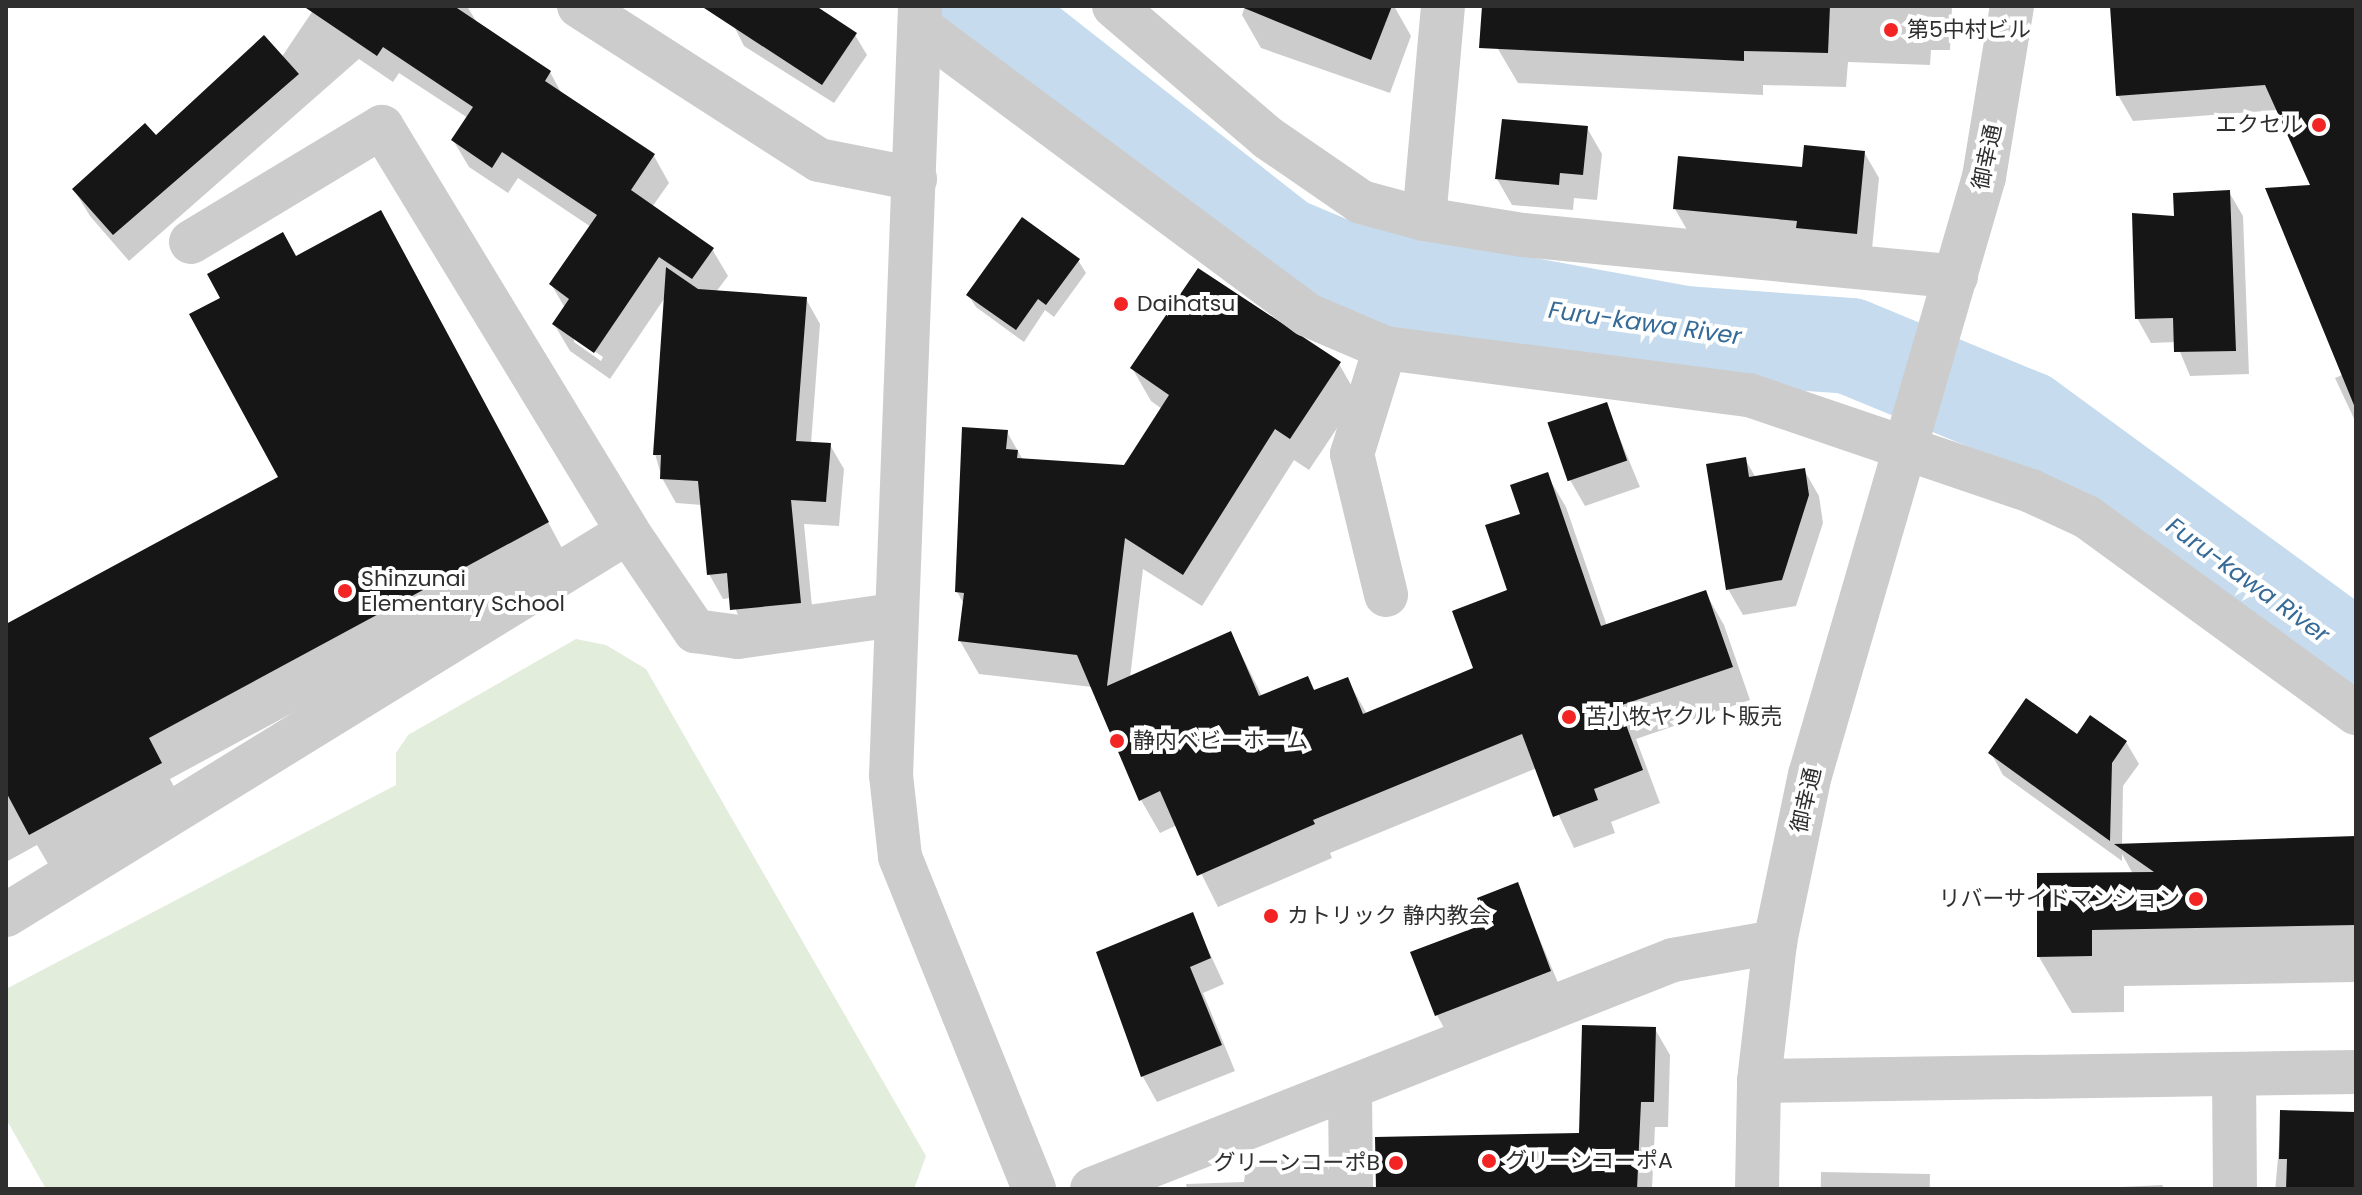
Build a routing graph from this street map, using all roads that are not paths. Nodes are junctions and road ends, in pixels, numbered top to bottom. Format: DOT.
graph roads {
  1 [pos="579,6"];
  2 [pos="1114,6"];
  3 [pos="1443,6"];
  4 [pos="2012,6"];
  5 [pos="920,16"];
  6 [pos="915,179"];
  7 [pos="1424,219"];
  8 [pos="191,242"];
  9 [pos="1953,291"];
  10 [pos="1385,348"];
  11 [pos="1911,435"];
  12 [pos="628,532"];
  13 [pos="1386,595"];
  14 [pos="895,615"];
  15 [pos="2356,713"];
  16 [pos="6,915"];
  17 [pos="1775,942"];
  18 [pos="2356,1072"];
  19 [pos="2234,1075"];
  20 [pos="1759,1081"];
  21 [pos="1350,1091"];
  22 [pos="1034,1189"];
  23 [pos="1092,1189"];
  24 [pos="1351,1189"];
  25 [pos="1757,1189"];
  26 [pos="2235,1189"];
  1 -- 6 [label="street"];
  2 -- 7 [label="street"];
  3 -- 7 [label="street"];
  4 -- 9 [label="street, 御幸通"];
  5 -- 6 [label="street"];
  5 -- 10 [label="street"];
  6 -- 14 [label="street"];
  7 -- 9 [label="street"];
  8 -- 12 [label="street"];
  9 -- 11 [label="street, 御幸通"];
  10 -- 11 [label="street"];
  10 -- 13 [label="street"];
  11 -- 15 [label="street"];
  11 -- 17 [label="street, 御幸通"];
  12 -- 14 [label="street"];
  12 -- 16 [label="street"];
  14 -- 22 [label="street"];
  17 -- 20 [label="street, 御幸通"];
  17 -- 21 [label="street"];
  18 -- 19 [label="street"];
  19 -- 20 [label="street"];
  19 -- 26 [label="street"];
  20 -- 25 [label="street, 御幸通"];
  21 -- 23 [label="street"];
  21 -- 24 [label="street"];
}
